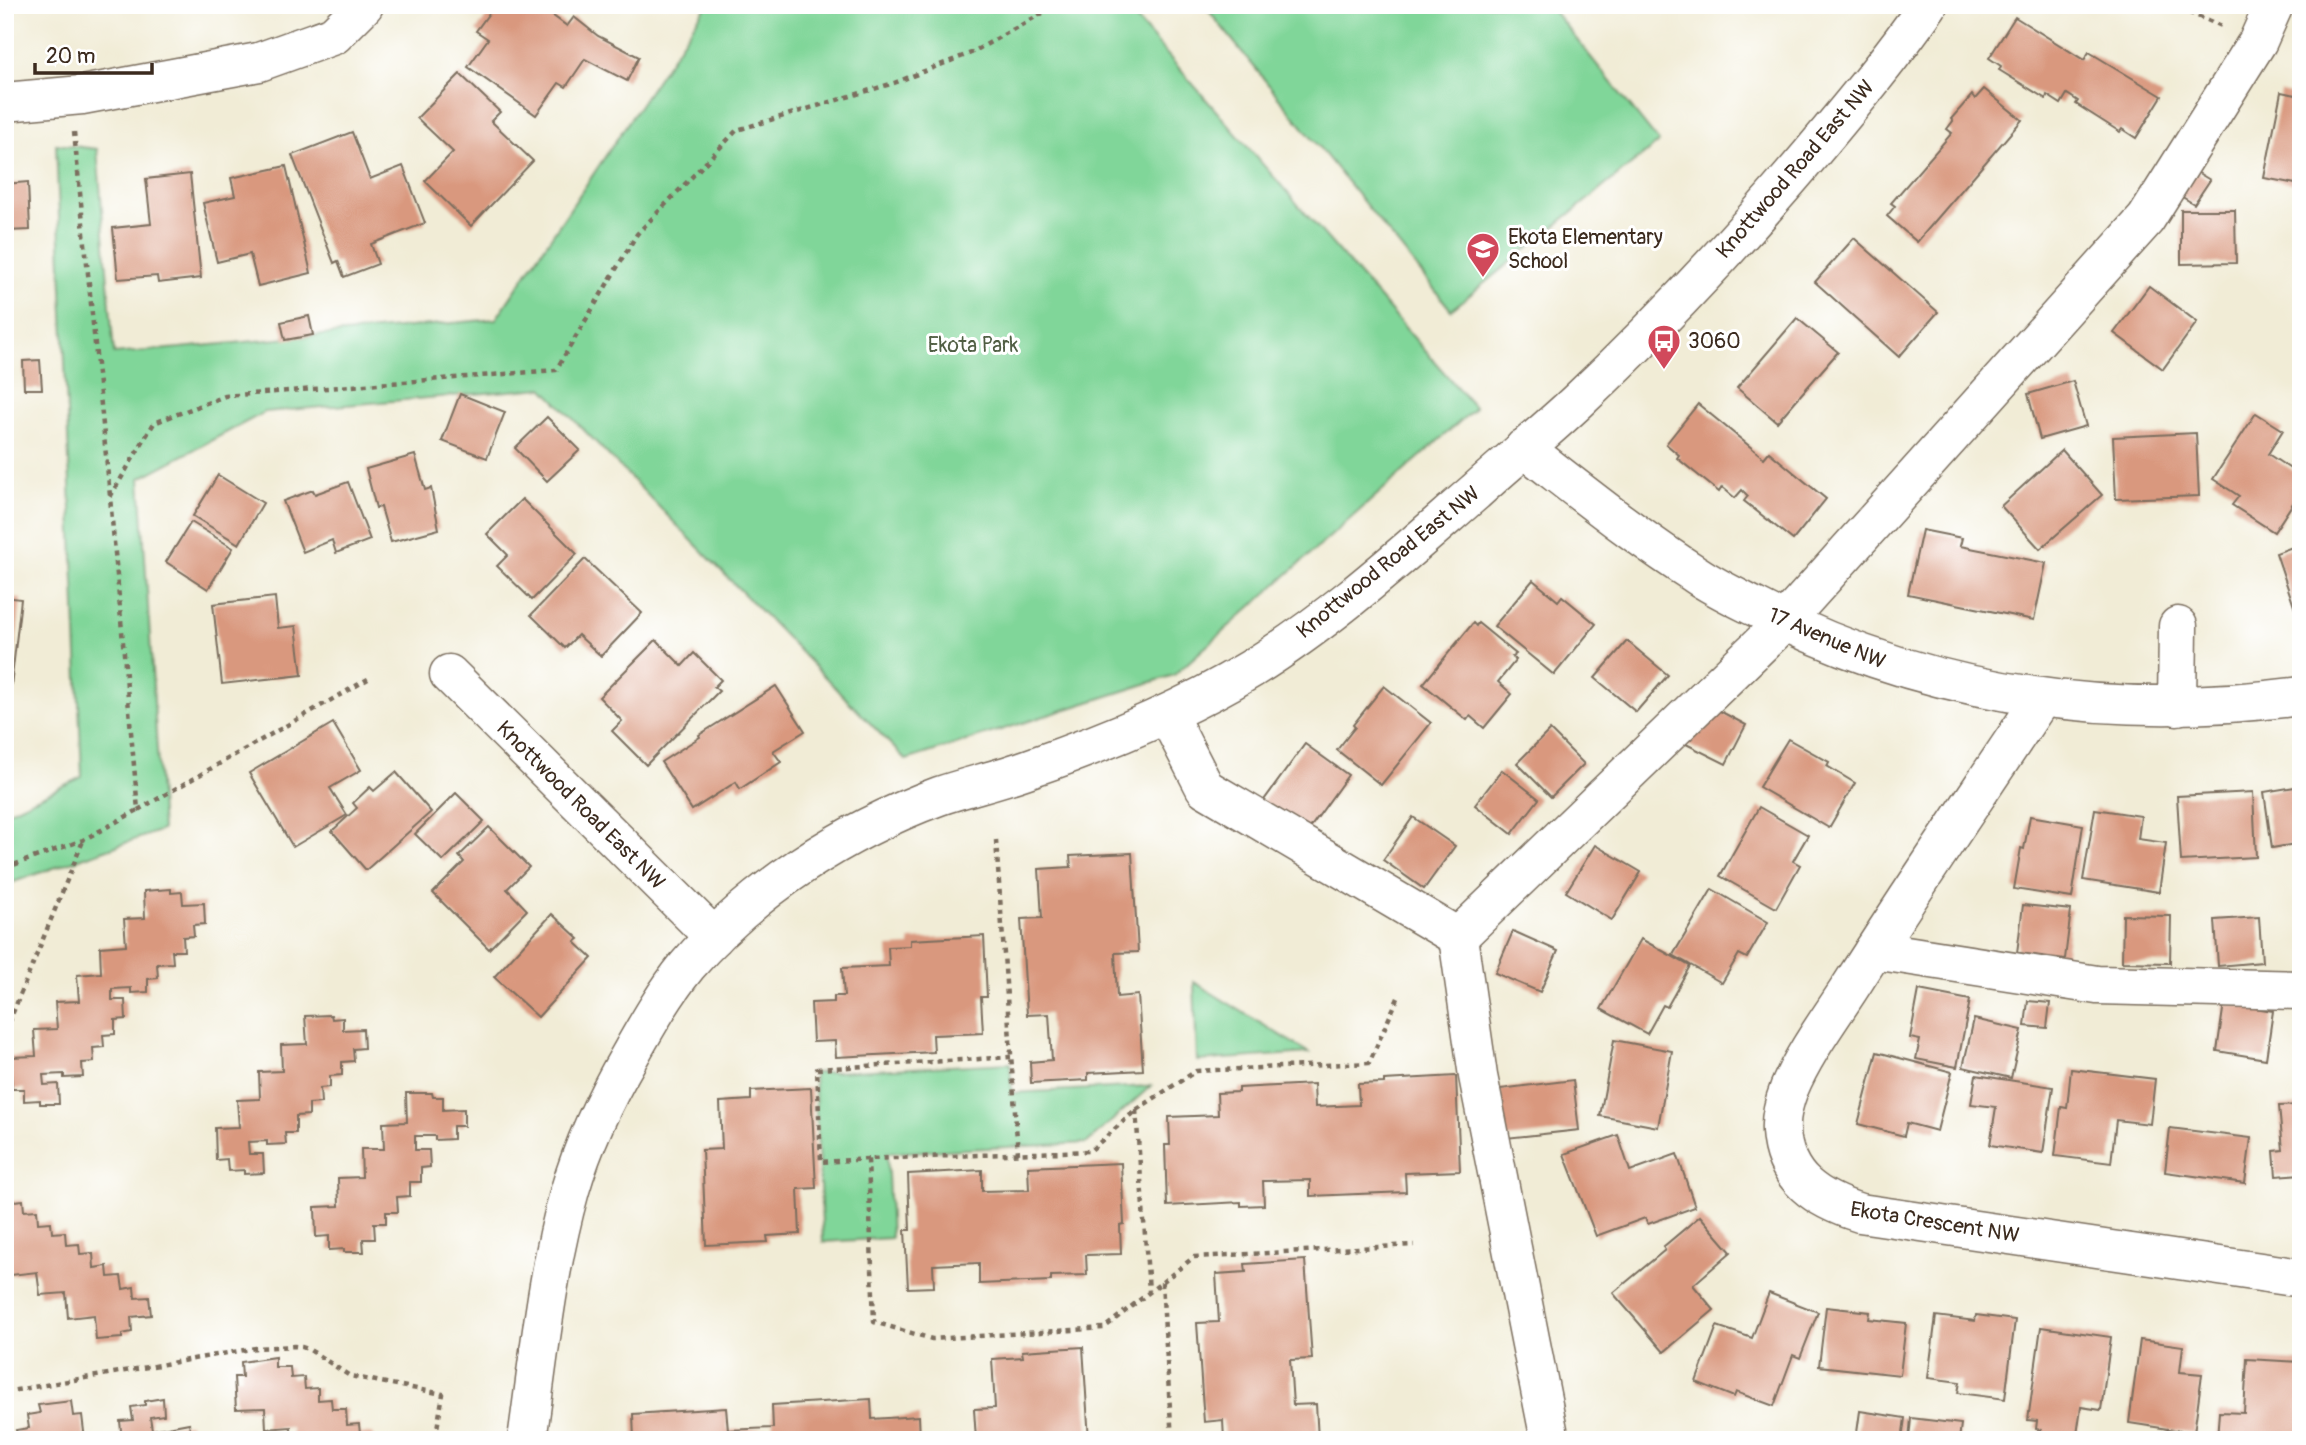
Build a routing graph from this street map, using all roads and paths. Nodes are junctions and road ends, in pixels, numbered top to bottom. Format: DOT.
graph roads {
  1 [pos="364,5"];
  2 [pos="1057,5"];
  3 [pos="1928,5"];
  4 [pos="2274,5"];
  5 [pos="5,102"];
  6 [pos="74,124"];
  7 [pos="1524,449"];
  8 [pos="110,497"];
  9 [pos="1784,622"];
  10 [pos="2178,626"];
  11 [pos="449,674"];
  12 [pos="368,680"];
  13 [pos="2301,696"];
  14 [pos="2041,699"];
  15 [pos="2177,706"];
  16 [pos="1167,714"];
  17 [pos="138,810"];
  18 [pos="83,840"];
  19 [pos="996,840"];
  20 [pos="5,868"];
  21 [pos="714,937"];
  22 [pos="1458,937"];
  23 [pos="1874,950"];
  24 [pos="2301,990"];
  25 [pos="1398,998"];
  26 [pos="5,1032"];
  27 [pos="1011,1057"];
  28 [pos="1136,1110"];
  29 [pos="1018,1154"];
  30 [pos="868,1159"];
  31 [pos="1414,1245"];
  32 [pos="2301,1278"];
  33 [pos="1162,1282"];
  34 [pos="1149,1292"];
  35 [pos="5,1392"];
  36 [pos="435,1440"];
  37 [pos="527,1440"];
  38 [pos="1172,1440"];
  39 [pos="1550,1440"];
  1 -- 5 [label="street"];
  2 -- 8 [label="path"];
  3 -- 7 [label="street, Knottwood Road East NW"];
  4 -- 9 [label="street"];
  6 -- 8 [label="path"];
  7 -- 9 [label="street, 17 Avenue NW"];
  7 -- 16 [label="street, Knottwood Road East NW"];
  8 -- 17 [label="path"];
  9 -- 14 [label="street, 17 Avenue NW"];
  9 -- 22 [label="street"];
  10 -- 15 [label="street"];
  11 -- 21 [label="street, Knottwood Road East NW"];
  12 -- 17 [label="path"];
  13 -- 15 [label="street, 17 Avenue NW"];
  14 -- 15 [label="street, 17 Avenue NW"];
  14 -- 23 [label="street, Ekota Crescent NW"];
  16 -- 21 [label="street, Knottwood Road East NW"];
  16 -- 22 [label="street"];
  17 -- 18 [label="path"];
  18 -- 20 [label="path"];
  18 -- 26 [label="path"];
  19 -- 27 [label="path"];
  21 -- 37 [label="street, Knottwood Road East NW"];
  22 -- 39 [label="street"];
  23 -- 24 [label="street"];
  23 -- 32 [label="street, Ekota Crescent NW"];
  25 -- 28 [label="path"];
  27 -- 29 [label="path"];
  27 -- 30 [label="path"];
  28 -- 29 [label="path"];
  28 -- 34 [label="path"];
  29 -- 30 [label="path"];
  30 -- 34 [label="path"];
  31 -- 33 [label="path"];
  33 -- 34 [label="path"];
  33 -- 38 [label="path"];
  35 -- 36 [label="path"];
}
